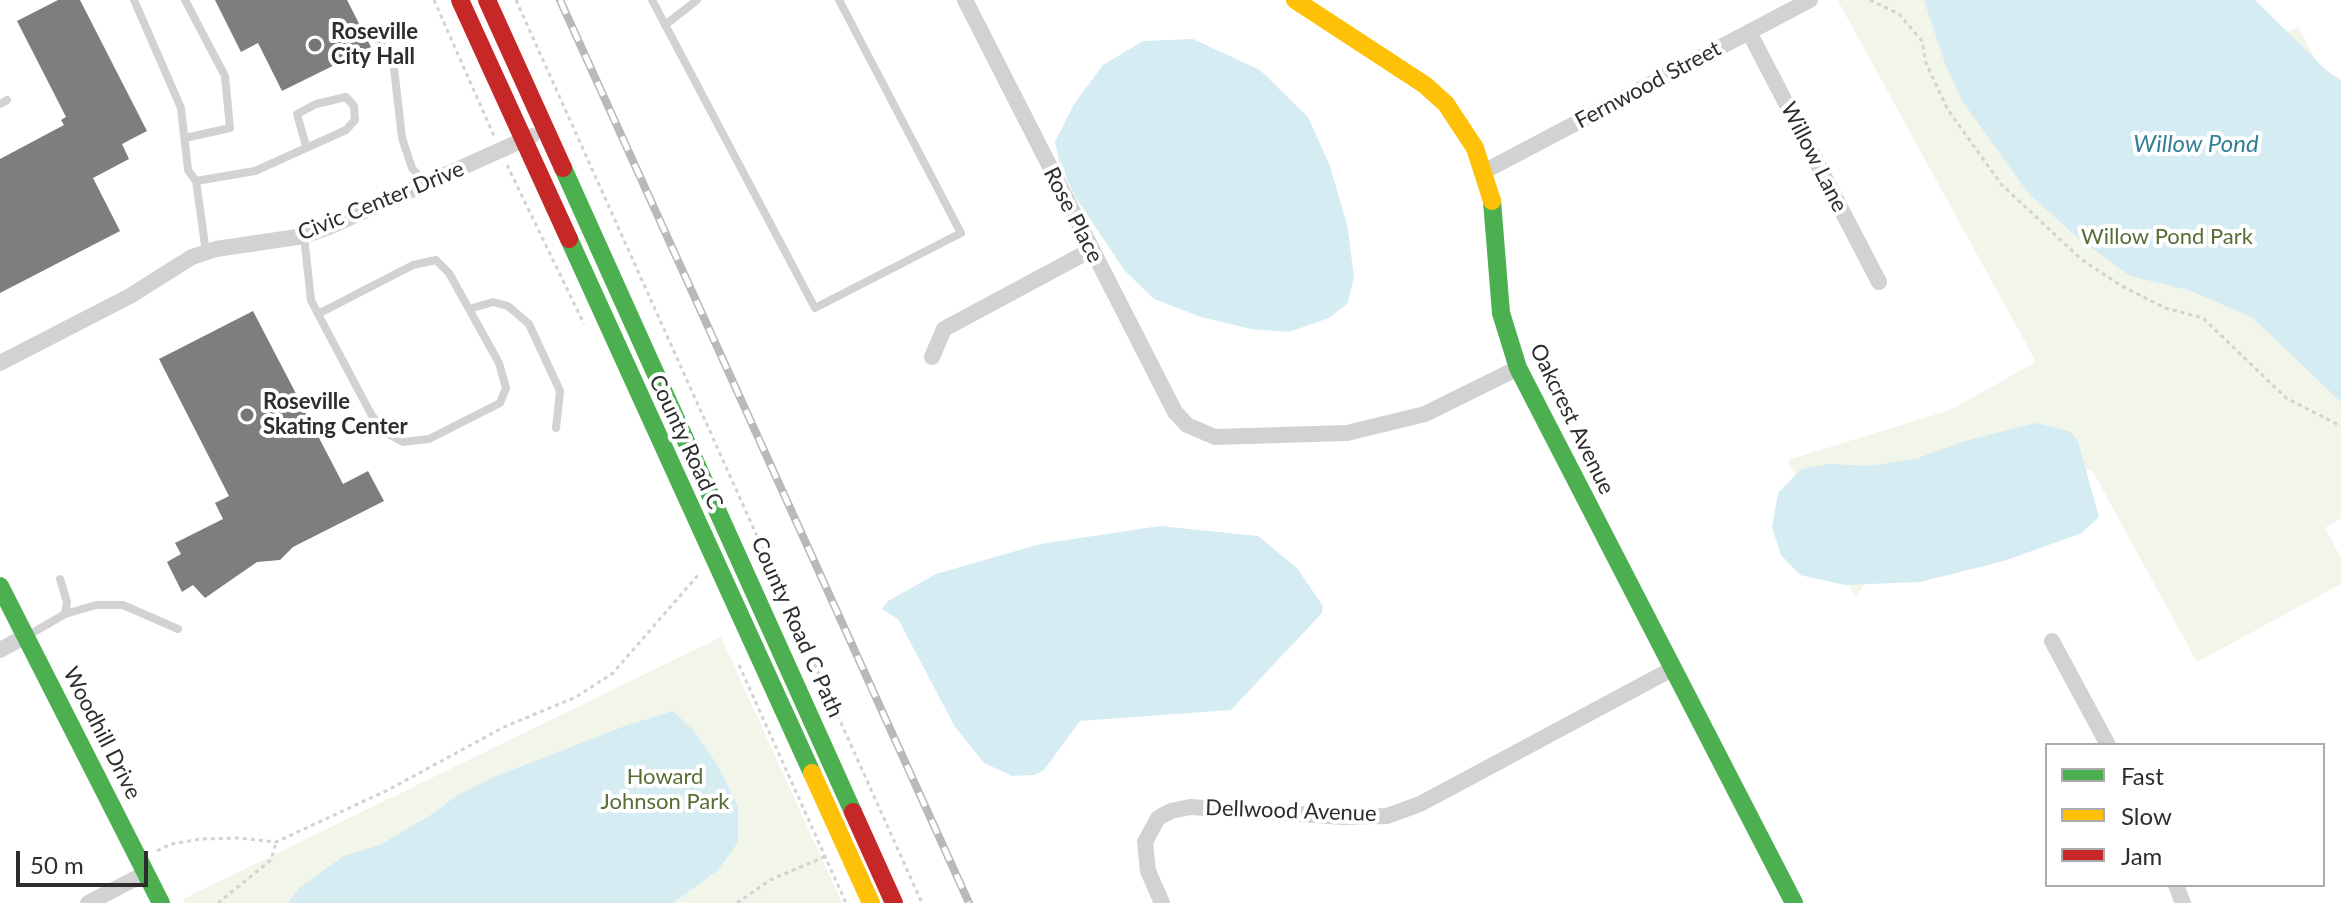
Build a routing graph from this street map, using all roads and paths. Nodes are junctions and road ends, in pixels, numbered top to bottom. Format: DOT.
graph roads {
  1 [pos="134,0"];
  2 [pos="185,0"];
  3 [pos="434,0"];
  4 [pos="460,0"];
  5 [pos="487,0"];
  6 [pos="516,0"];
  7 [pos="652,0"];
  8 [pos="697,0"];
  9 [pos="839,0"];
  10 [pos="965,0"];
  11 [pos="1295,0"];
  12 [pos="1810,0"];
  13 [pos="1870,0"];
  14 [pos="665,25"];
  15 [pos="1749,32"];
  16 [pos="373,35"];
  17 [pos="545,131"];
  18 [pos="185,138"];
  19 [pos="523,140"];
  20 [pos="306,146"];
  21 [pos="501,151"];
  22 [pos="1485,171"];
  23 [pos="196,181"];
  24 [pos="425,184"];
  25 [pos="304,236"];
  26 [pos="1091,250"];
  27 [pos="206,252"];
  28 [pos="1879,282"];
  29 [pos="469,309"];
  30 [pos="318,314"];
  31 [pos="587,330"];
  32 [pos="932,357"];
  33 [pos="0,363"];
  34 [pos="1518,368"];
  35 [pos="2341,426"];
  36 [pos="556,428"];
  37 [pos="696,565"];
  38 [pos="699,574"];
  39 [pos="60,579"];
  40 [pos="0,586"];
  41 [pos="705,588"];
  42 [pos="65,614"];
  43 [pos="178,629"];
  44 [pos="26,636"];
  45 [pos="2052,641"];
  46 [pos="0,650"];
  47 [pos="736,659"];
  48 [pos="1674,668"];
  49 [pos="2107,743"];
  50 [pos="276,842"];
  51 [pos="824,857"];
  52 [pos="142,866"];
  53 [pos="88,903"];
  54 [pos="161,903"];
  55 [pos="218,903"];
  56 [pos="737,903"];
  57 [pos="846,903"];
  58 [pos="871,903"];
  59 [pos="894,903"];
  60 [pos="922,903"];
  61 [pos="1162,903"];
  62 [pos="1794,903"];
  1 -- 18 [label="lane"];
  2 -- 18 [label="lane"];
  3 -- 21 [label="path"];
  4 -- 19 [label="main road, County Road C"];
  5 -- 17 [label="main road, County Road C"];
  6 -- 60 [label="path, County Road C Path"];
  7 -- 14 [label="lane"];
  8 -- 14 [label="lane"];
  9 -- 14 [label="lane"];
  10 -- 26 [label="street, Rose Place"];
  11 -- 22 [label="main road, Oakcrest Avenue"];
  12 -- 15 [label="street, Fernwood Street"];
  13 -- 35 [label="path"];
  15 -- 22 [label="street, Fernwood Street"];
  15 -- 28 [label="street, Willow Lane"];
  16 -- 24 [label="lane"];
  17 -- 19 [label="street, Civic Center Drive"];
  17 -- 59 [label="main road, County Road C"];
  18 -- 23 [label="lane"];
  19 -- 21 [label="street, Civic Center Drive"];
  19 -- 58 [label="main road, County Road C"];
  20 -- 20 [label="lane"];
  20 -- 23 [label="lane"];
  21 -- 24 [label="street, Civic Center Drive"];
  21 -- 31 [label="path"];
  22 -- 34 [label="main road, Oakcrest Avenue"];
  23 -- 27 [label="lane"];
  24 -- 25 [label="street, Civic Center Drive"];
  25 -- 27 [label="street, Civic Center Drive"];
  25 -- 30 [label="lane"];
  26 -- 32 [label="street"];
  26 -- 34 [label="street, Rose Place"];
  27 -- 33 [label="street, Civic Center Drive"];
  29 -- 30 [label="lane"];
  29 -- 30 [label="lane"];
  29 -- 36 [label="lane"];
  34 -- 48 [label="main road, Oakcrest Avenue"];
  37 -- 38 [label="path"];
  38 -- 41 [label="path"];
  38 -- 50 [label="path"];
  39 -- 42 [label="lane"];
  40 -- 44 [label="main road, Woodhill Drive"];
  42 -- 43 [label="lane"];
  42 -- 44 [label="lane"];
  44 -- 46 [label="street"];
  44 -- 52 [label="main road, Woodhill Drive"];
  45 -- 49 [label="street"];
  47 -- 51 [label="path"];
  48 -- 61 [label="street, Dellwood Avenue"];
  48 -- 62 [label="main road, Oakcrest Avenue"];
  50 -- 52 [label="path"];
  50 -- 55 [label="path"];
  51 -- 56 [label="path"];
  51 -- 57 [label="path"];
  52 -- 53 [label="street"];
  52 -- 54 [label="main road, Woodhill Drive"];
}
